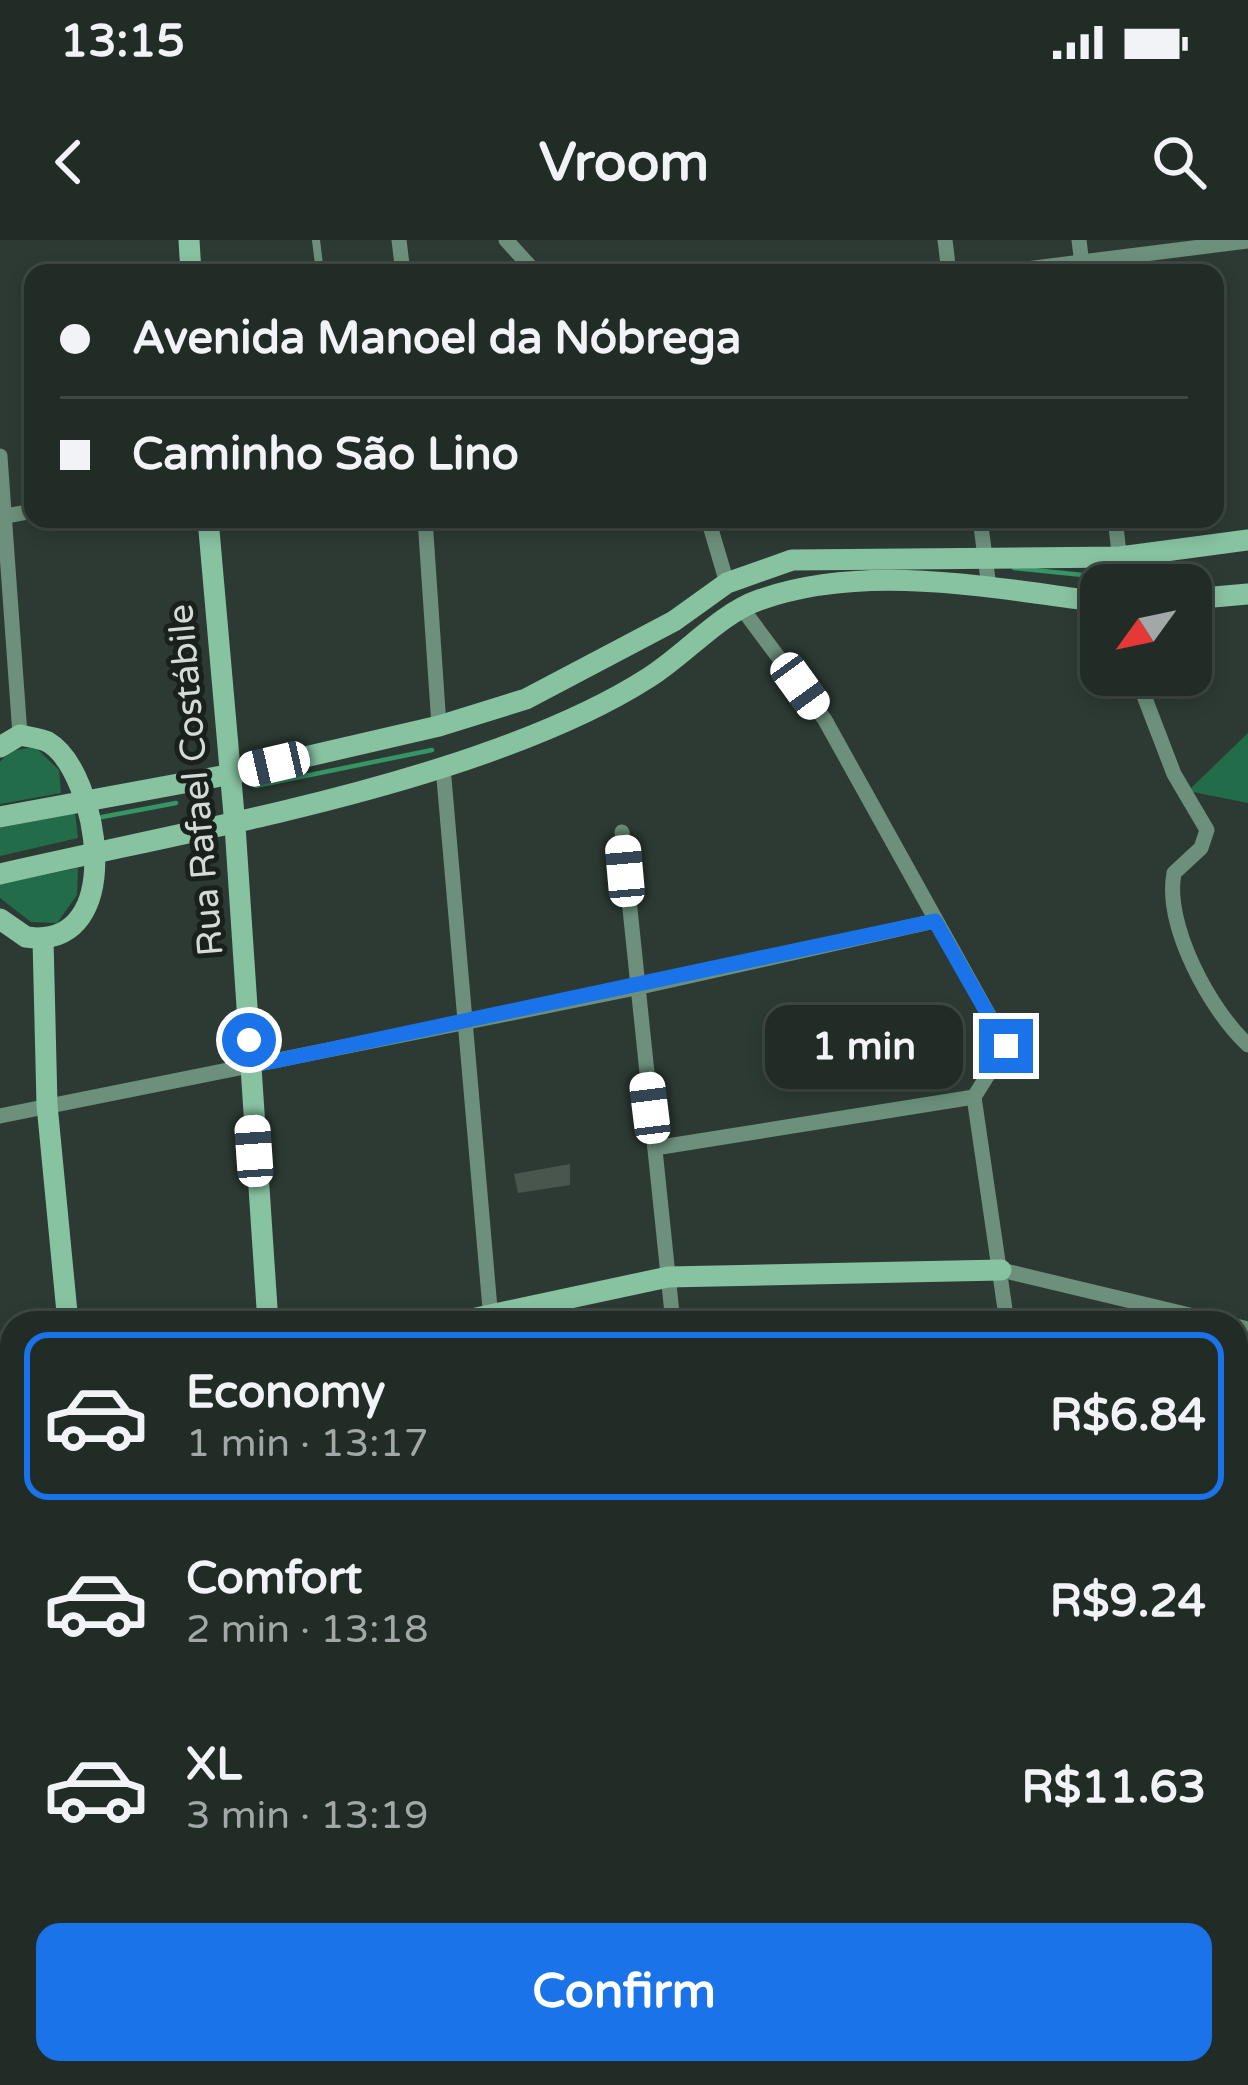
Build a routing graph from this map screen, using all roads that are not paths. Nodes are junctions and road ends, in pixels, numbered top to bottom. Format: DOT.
graph roads {
  1 [pos="506,240"];
  2 [pos="1248,241"];
  3 [pos="528,264"];
  4 [pos="1112,264"];
  5 [pos="0,456"];
  6 [pos="2,516"];
  7 [pos="209,528"];
  8 [pos="426,528"];
  9 [pos="711,528"];
  10 [pos="981,528"];
  11 [pos="1115,528"];
  12 [pos="1248,540"];
  13 [pos="985,555"];
  14 [pos="1120,557"];
  15 [pos="1121,564"];
  16 [pos="727,583"];
  17 [pos="988,587"];
  18 [pos="1248,594"];
  19 [pos="1212,597"];
  20 [pos="1080,599"];
  21 [pos="742,608"];
  22 [pos="1144,696"];
  23 [pos="439,726"];
  24 [pos="20,735"];
  25 [pos="0,747"];
  26 [pos="443,767"];
  27 [pos="227,775"];
  28 [pos="83,802"];
  29 [pos="0,817"];
  30 [pos="235,826"];
  31 [pos="622,832"];
  32 [pos="94,853"];
  33 [pos="0,874"];
  34 [pos="0,919"];
  35 [pos="935,921"];
  36 [pos="43,940"];
  37 [pos="635,988"];
  38 [pos="468,1021"];
  39 [pos="1248,1045"];
  40 [pos="248,1065"];
  41 [pos="974,1097"];
  42 [pos="47,1105"];
  43 [pos="0,1116"];
  44 [pos="655,1148"];
  45 [pos="1000,1270"];
  46 [pos="668,1277"];
  47 [pos="67,1311"];
  48 [pos="267,1311"];
  49 [pos="490,1311"];
  50 [pos="528,1311"];
  51 [pos="672,1311"];
  52 [pos="1005,1311"];
  53 [pos="1173,1311"];
  1 -- 3 [label="street"];
  2 -- 4 [label="street"];
  5 -- 6 [label="street"];
  6 -- 24 [label="street"];
  7 -- 27 [label="main road, Rua Rafael Costábile"];
  8 -- 23 [label="street"];
  9 -- 16 [label="street"];
  10 -- 13 [label="street"];
  11 -- 14 [label="street"];
  12 -- 14 [label="main road"];
  13 -- 14 [label="main road"];
  13 -- 16 [label="main road"];
  13 -- 17 [label="street"];
  14 -- 15 [label="street"];
  16 -- 23 [label="main road"];
  17 -- 20 [label="main road"];
  17 -- 21 [label="main road"];
  18 -- 19 [label="main road"];
  21 -- 26 [label="main road"];
  21 -- 35 [label="street"];
  22 -- 39 [label="street"];
  23 -- 27 [label="main road"];
  24 -- 25 [label="main road"];
  24 -- 28 [label="main road"];
  26 -- 30 [label="main road"];
  26 -- 38 [label="street"];
  27 -- 28 [label="main road"];
  27 -- 30 [label="main road, Rua Rafael Costábile"];
  28 -- 29 [label="main road"];
  28 -- 32 [label="main road"];
  30 -- 32 [label="main road"];
  30 -- 40 [label="main road, Rua Rafael Costábile"];
  31 -- 37 [label="street"];
  32 -- 33 [label="main road"];
  32 -- 36 [label="main road"];
  34 -- 36 [label="main road"];
  35 -- 37 [label="street"];
  35 -- 41 [label="street"];
  36 -- 42 [label="main road"];
  37 -- 38 [label="street"];
  37 -- 44 [label="street"];
  38 -- 40 [label="street"];
  38 -- 49 [label="street"];
  40 -- 42 [label="street"];
  40 -- 48 [label="main road, Rua Rafael Costábile"];
  41 -- 44 [label="street"];
  41 -- 45 [label="street"];
  42 -- 43 [label="street"];
  42 -- 47 [label="main road"];
  44 -- 46 [label="street"];
  45 -- 46 [label="main road"];
  45 -- 52 [label="street"];
  45 -- 53 [label="street"];
  46 -- 50 [label="main road"];
  46 -- 51 [label="street"];
}
